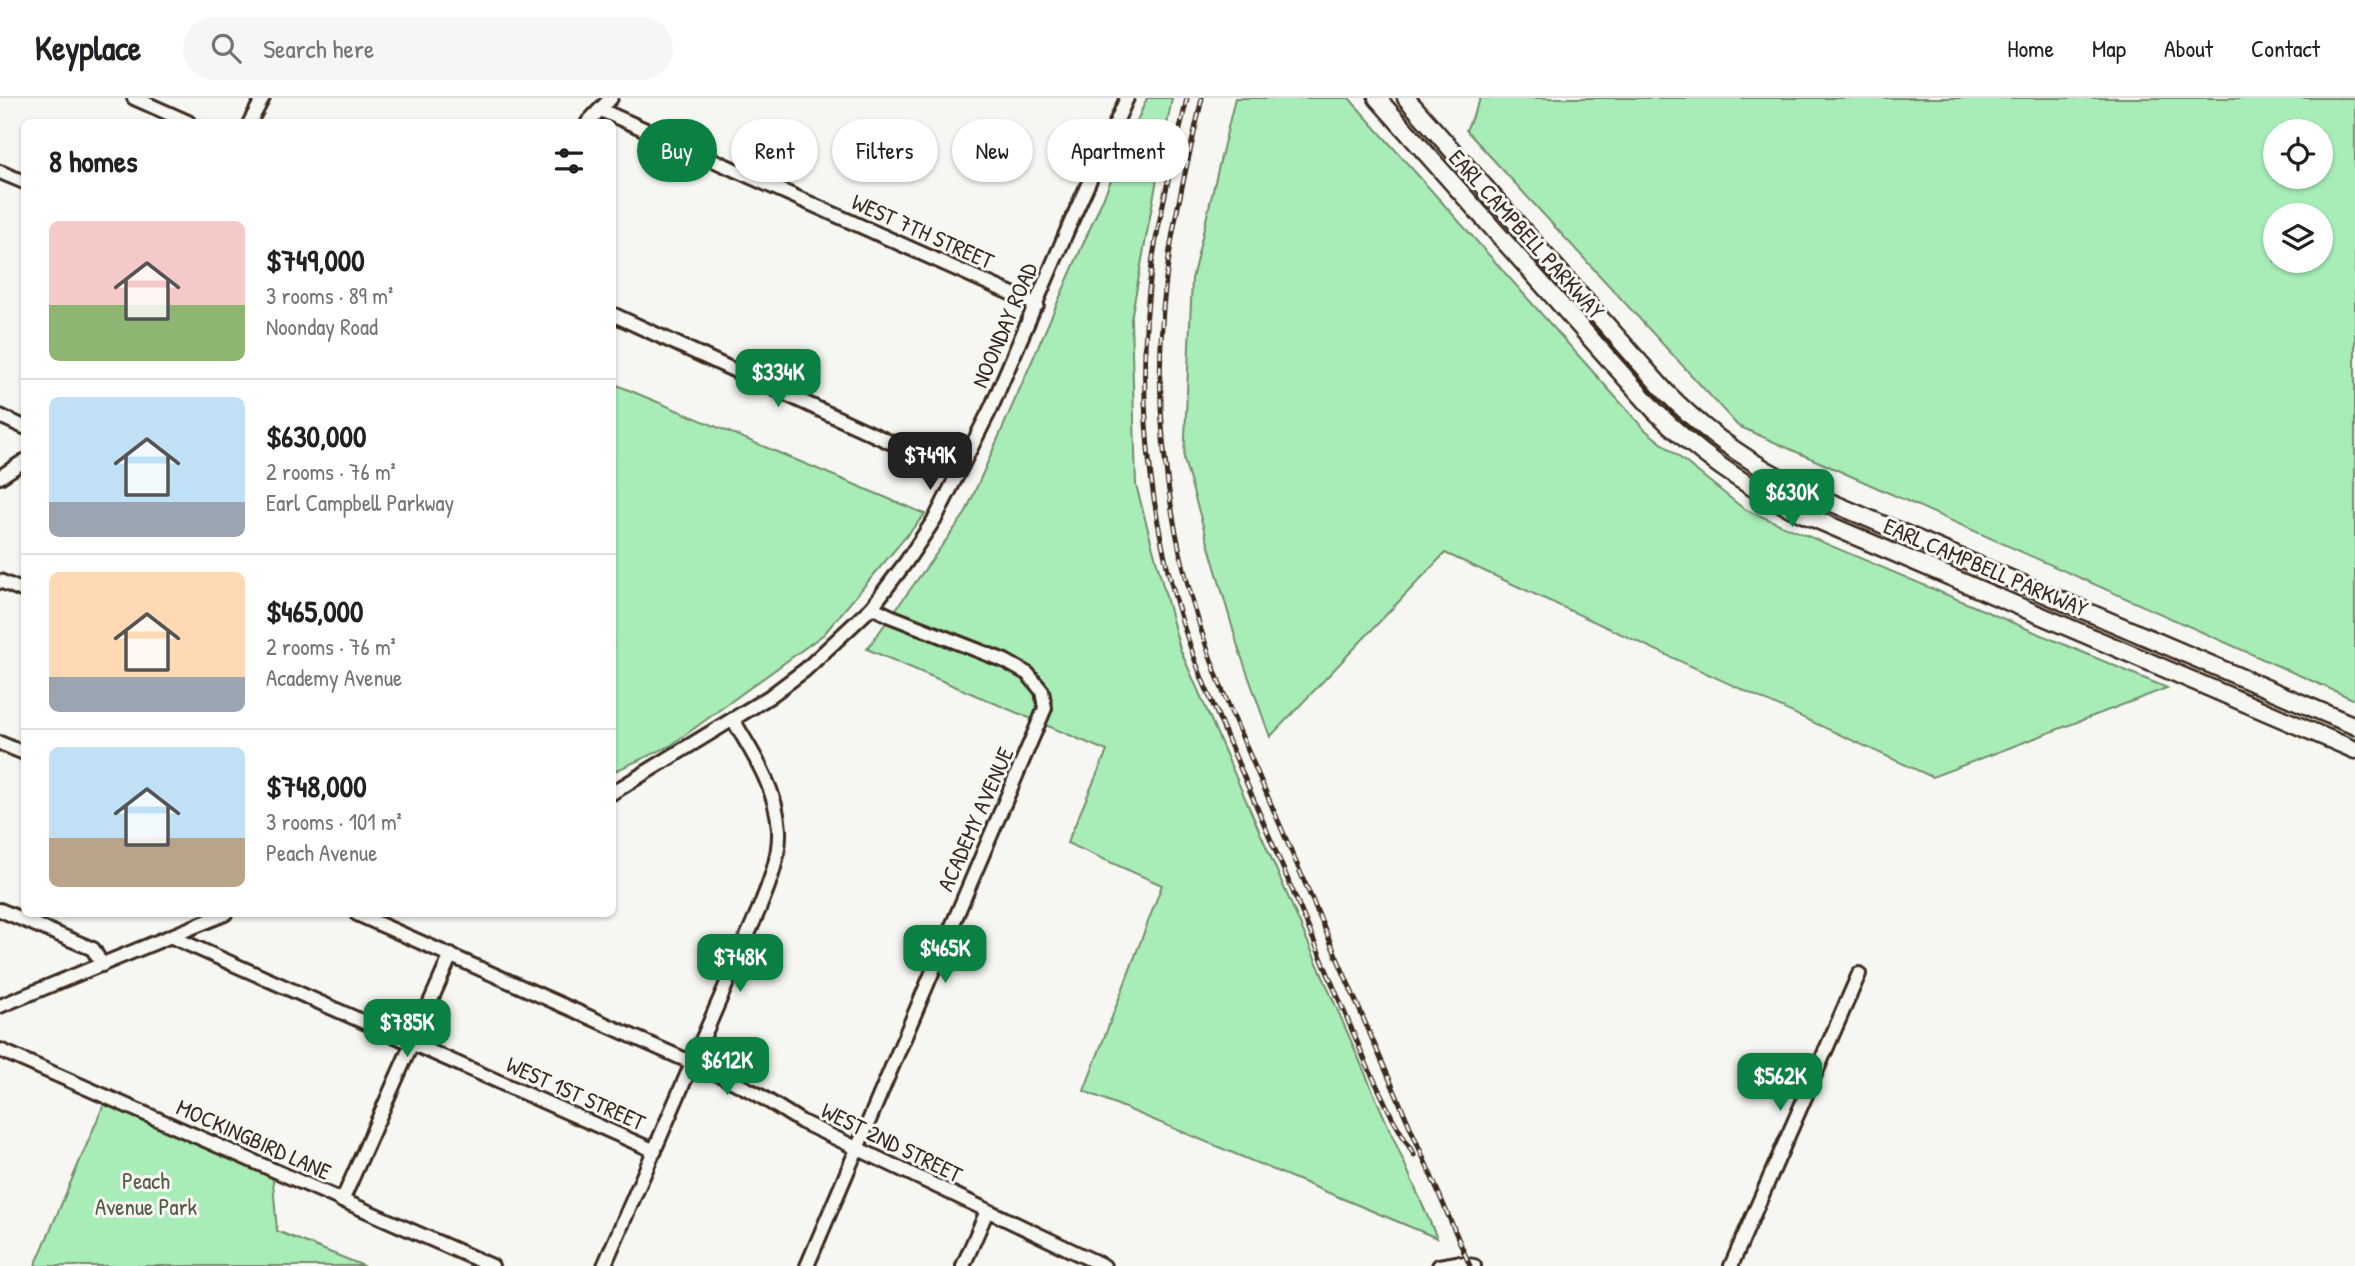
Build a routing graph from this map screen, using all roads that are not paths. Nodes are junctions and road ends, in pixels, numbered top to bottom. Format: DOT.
graph roads {
  1 [pos="134,98"];
  2 [pos="263,98"];
  3 [pos="611,98"];
  4 [pos="1127,98"];
  5 [pos="1377,98"];
  6 [pos="1406,98"];
  7 [pos="601,110"];
  8 [pos="181,119"];
  9 [pos="252,119"];
  10 [pos="591,119"];
  11 [pos="0,172"];
  12 [pos="21,182"];
  13 [pos="1037,305"];
  14 [pos="616,316"];
  15 [pos="0,416"];
  16 [pos="21,425"];
  17 [pos="21,463"];
  18 [pos="957,473"];
  19 [pos="0,477"];
  20 [pos="1781,480"];
  21 [pos="1771,499"];
  22 [pos="0,581"];
  23 [pos="21,590"];
  24 [pos="872,607"];
  25 [pos="733,720"];
  26 [pos="2355,726"];
  27 [pos="0,743"];
  28 [pos="2355,750"];
  29 [pos="21,752"];
  30 [pos="616,791"];
  31 [pos="0,910"];
  32 [pos="218,917"];
  33 [pos="364,917"];
  34 [pos="172,937"];
  35 [pos="451,955"];
  36 [pos="102,965"];
  37 [pos="1859,974"];
  38 [pos="0,1006"];
  39 [pos="412,1043"];
  40 [pos="0,1050"];
  41 [pos="692,1063"];
  42 [pos="857,1149"];
  43 [pos="655,1151"];
  44 [pos="342,1201"];
  45 [pos="987,1211"];
  46 [pos="1444,1265"];
  47 [pos="492,1266"];
  48 [pos="604,1266"];
  49 [pos="807,1266"];
  50 [pos="963,1266"];
  51 [pos="1104,1266"];
  52 [pos="1474,1266"];
  53 [pos="1731,1266"];
  1 -- 8 [label="street"];
  2 -- 9 [label="street"];
  3 -- 7 [label="street"];
  4 -- 13 [label="street, NOONDAY ROAD"];
  5 -- 21 [label="main road, EARL CAMPBELL PARKWAY"];
  6 -- 20 [label="main road, EARL CAMPBELL PARKWAY"];
  7 -- 10 [label="street"];
  7 -- 13 [label="street, WEST 7TH STREET"];
  11 -- 12 [label="street"];
  13 -- 18 [label="street, NOONDAY ROAD"];
  14 -- 18 [label="street"];
  15 -- 16 [label="street"];
  17 -- 19 [label="street"];
  18 -- 24 [label="street, NOONDAY ROAD"];
  20 -- 21 [label="main road"];
  20 -- 26 [label="main road, EARL CAMPBELL PARKWAY"];
  21 -- 28 [label="main road, EARL CAMPBELL PARKWAY"];
  22 -- 23 [label="street"];
  24 -- 25 [label="street, NOONDAY ROAD"];
  24 -- 42 [label="street, ACADEMY AVENUE"];
  25 -- 30 [label="street, NOONDAY ROAD"];
  25 -- 41 [label="street"];
  27 -- 29 [label="street"];
  31 -- 36 [label="street"];
  32 -- 34 [label="street"];
  33 -- 35 [label="street, WEST 2ND STREET"];
  34 -- 36 [label="street"];
  34 -- 39 [label="street, WEST 1ST STREET"];
  35 -- 39 [label="street"];
  35 -- 41 [label="street, WEST 2ND STREET"];
  36 -- 38 [label="street"];
  37 -- 53 [label="street"];
  39 -- 43 [label="street, WEST 1ST STREET"];
  39 -- 44 [label="street"];
  40 -- 44 [label="street, MOCKINGBIRD LANE"];
  41 -- 42 [label="street, WEST 2ND STREET"];
  41 -- 43 [label="street"];
  42 -- 45 [label="street, WEST 2ND STREET"];
  42 -- 49 [label="street, ACADEMY AVENUE"];
  43 -- 48 [label="street"];
  44 -- 47 [label="street, MOCKINGBIRD LANE"];
  45 -- 50 [label="street"];
  45 -- 51 [label="street, WEST 2ND STREET"];
  46 -- 52 [label="street"];
}
